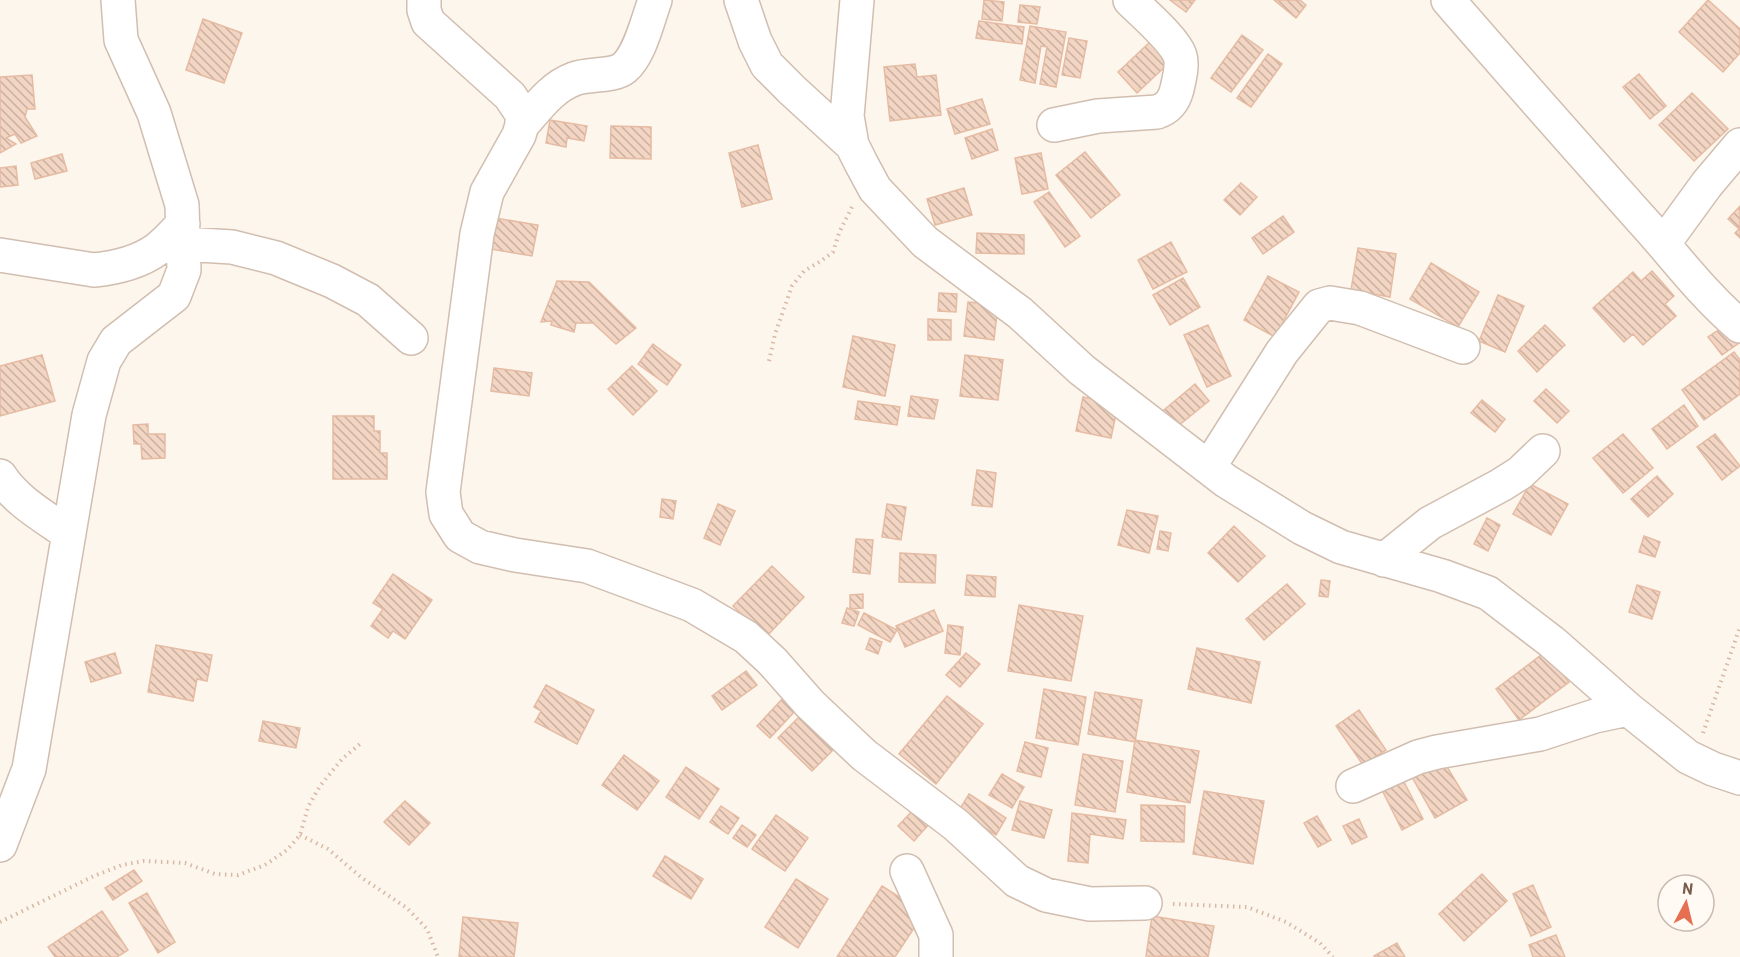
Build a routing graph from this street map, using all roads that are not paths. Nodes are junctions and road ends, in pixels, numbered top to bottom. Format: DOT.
graph roads {
  1 [pos="118,0"];
  2 [pos="424,0"];
  3 [pos="655,0"];
  4 [pos="741,0"];
  5 [pos="857,0"];
  6 [pos="1130,0"];
  7 [pos="1448,0"];
  8 [pos="522,124"];
  9 [pos="1054,125"];
  10 [pos="852,145"];
  11 [pos="1740,145"];
  12 [pos="183,234"];
  13 [pos="1664,243"];
  14 [pos="0,255"];
  15 [pos="1740,326"];
  16 [pos="411,338"];
  17 [pos="1463,347"];
  18 [pos="1543,451"];
  19 [pos="1209,467"];
  20 [pos="0,476"];
  21 [pos="69,534"];
  22 [pos="1384,560"];
  23 [pos="1628,709"];
  24 [pos="1740,778"];
  25 [pos="1353,786"];
  26 [pos="0,845"];
  27 [pos="907,871"];
  28 [pos="1145,903"];
  29 [pos="936,957"];
  1 -- 12 [label="street"];
  2 -- 8 [label="street"];
  3 -- 8 [label="street"];
  4 -- 10 [label="street"];
  5 -- 10 [label="street"];
  6 -- 9 [label="street"];
  7 -- 13 [label="street"];
  8 -- 28 [label="street"];
  10 -- 19 [label="street"];
  11 -- 13 [label="street"];
  12 -- 14 [label="street"];
  12 -- 16 [label="street"];
  12 -- 21 [label="street"];
  13 -- 15 [label="street"];
  17 -- 19 [label="street"];
  18 -- 22 [label="street"];
  19 -- 22 [label="street"];
  20 -- 21 [label="street"];
  21 -- 26 [label="street"];
  22 -- 23 [label="street"];
  23 -- 24 [label="street"];
  23 -- 25 [label="street"];
  27 -- 29 [label="street"];
}
